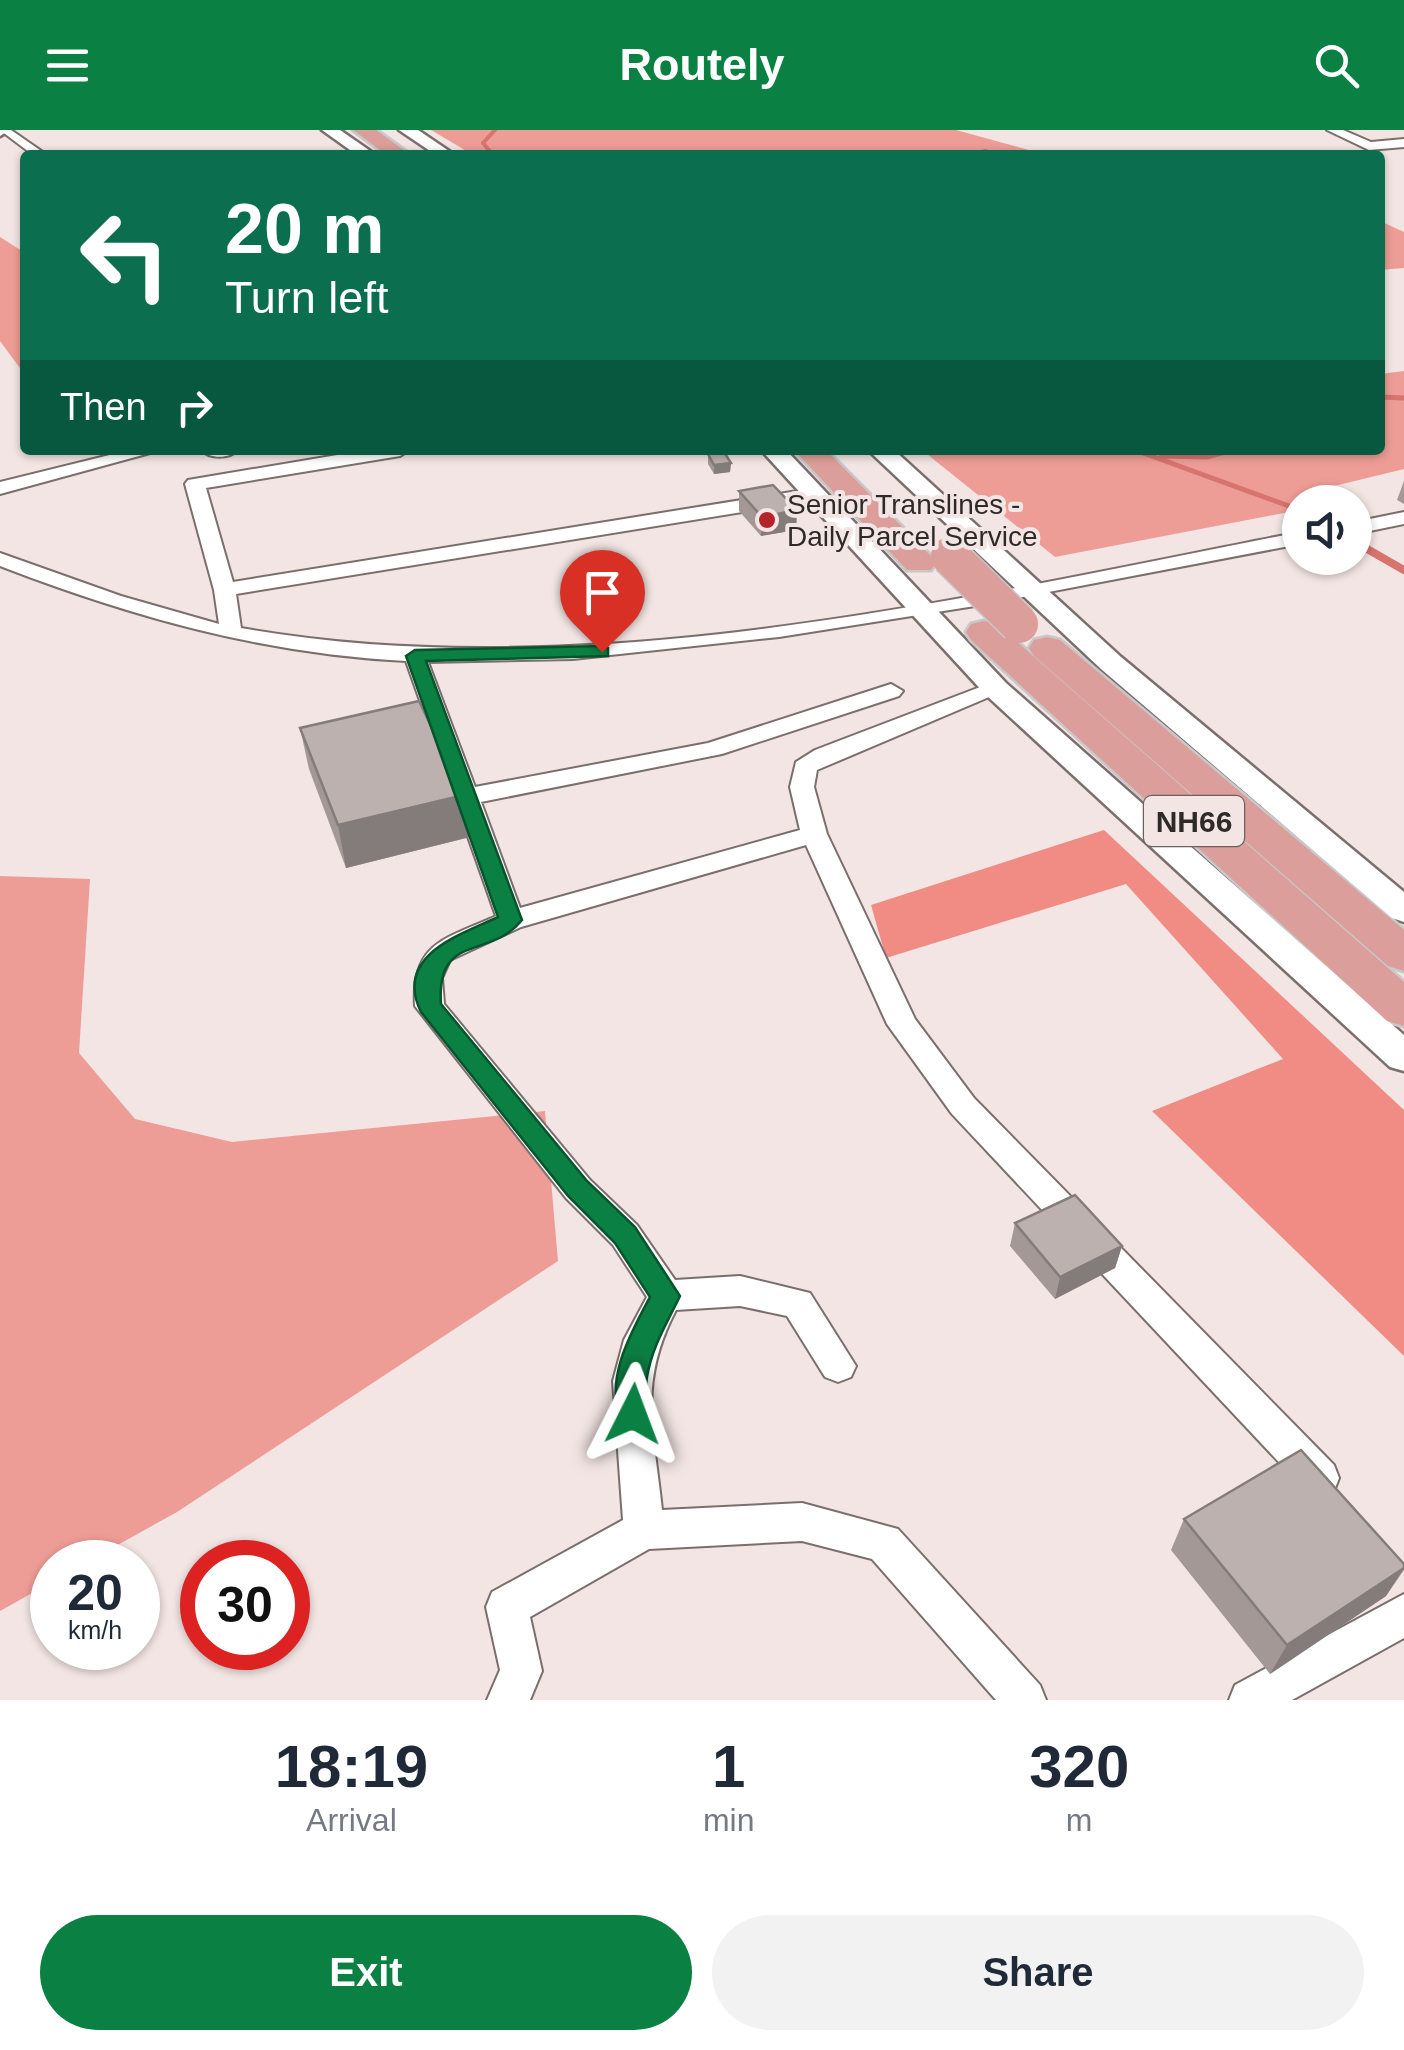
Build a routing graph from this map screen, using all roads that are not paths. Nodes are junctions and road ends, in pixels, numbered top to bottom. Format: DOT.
graph roads {
  1 [pos="2,130"];
  2 [pos="330,130"];
  3 [pos="362,130"];
  4 [pos="390,130"];
  5 [pos="407,130"];
  6 [pos="1333,130"];
  7 [pos="1404,143"];
  8 [pos="33,150"];
  9 [pos="360,150"];
  10 [pos="393,150"];
  11 [pos="420,150"];
  12 [pos="438,150"];
  13 [pos="132,455"];
  14 [pos="340,455"];
  15 [pos="778,455"];
  16 [pos="814,455"];
  17 [pos="845,455"];
  18 [pos="884,455"];
  19 [pos="0,488"];
  20 [pos="816,494"];
  21 [pos="1404,518"];
  22 [pos="1372,525"];
  23 [pos="1282,543"];
  24 [pos="0,559"];
  25 [pos="934,559"];
  26 [pos="226,590"];
  27 [pos="926,610"];
  28 [pos="1012,616"];
  29 [pos="231,633"];
  30 [pos="415,656"];
  31 [pos="996,689"];
  32 [pos="891,691"];
  33 [pos="466,797"];
  34 [pos="814,834"];
  35 [pos="1404,910"];
  36 [pos="510,920"];
  37 [pos="1404,955"];
  38 [pos="1404,1009"];
  39 [pos="1404,1058"];
  40 [pos="666,1296"];
  41 [pos="838,1366"];
  42 [pos="1337,1496"];
  43 [pos="644,1530"];
  44 [pos="1404,1615"];
  45 [pos="519,1690"];
  46 [pos="1025,1700"];
  47 [pos="1250,1700"];
  1 -- 8 [label="street"];
  2 -- 9 [label="street"];
  3 -- 10 [label="highway"];
  4 -- 11 [label="highway"];
  5 -- 12 [label="street"];
  6 -- 7 [label="street"];
  13 -- 19 [label="street"];
  14 -- 26 [label="street"];
  15 -- 20 [label="street"];
  16 -- 25 [label="highway, NH66"];
  17 -- 25 [label="highway, NH66"];
  18 -- 28 [label="street"];
  20 -- 26 [label="street"];
  20 -- 27 [label="street"];
  21 -- 22 [label="street"];
  23 -- 28 [label="street"];
  24 -- 29 [label="street"];
  25 -- 28 [label="highway, NH66"];
  26 -- 29 [label="street"];
  27 -- 28 [label="street"];
  27 -- 30 [label="street"];
  27 -- 31 [label="street"];
  28 -- 35 [label="street"];
  28 -- 37 [label="highway, NH66"];
  28 -- 38 [label="highway, NH66"];
  29 -- 30 [label="street"];
  30 -- 33 [label="street"];
  31 -- 34 [label="street"];
  31 -- 39 [label="street"];
  32 -- 33 [label="street"];
  33 -- 36 [label="street"];
  34 -- 36 [label="street"];
  34 -- 42 [label="street"];
  36 -- 40 [label="street"];
  40 -- 41 [label="street"];
  40 -- 43 [label="street"];
  43 -- 45 [label="street"];
  43 -- 46 [label="street"];
  44 -- 47 [label="street"];
}
